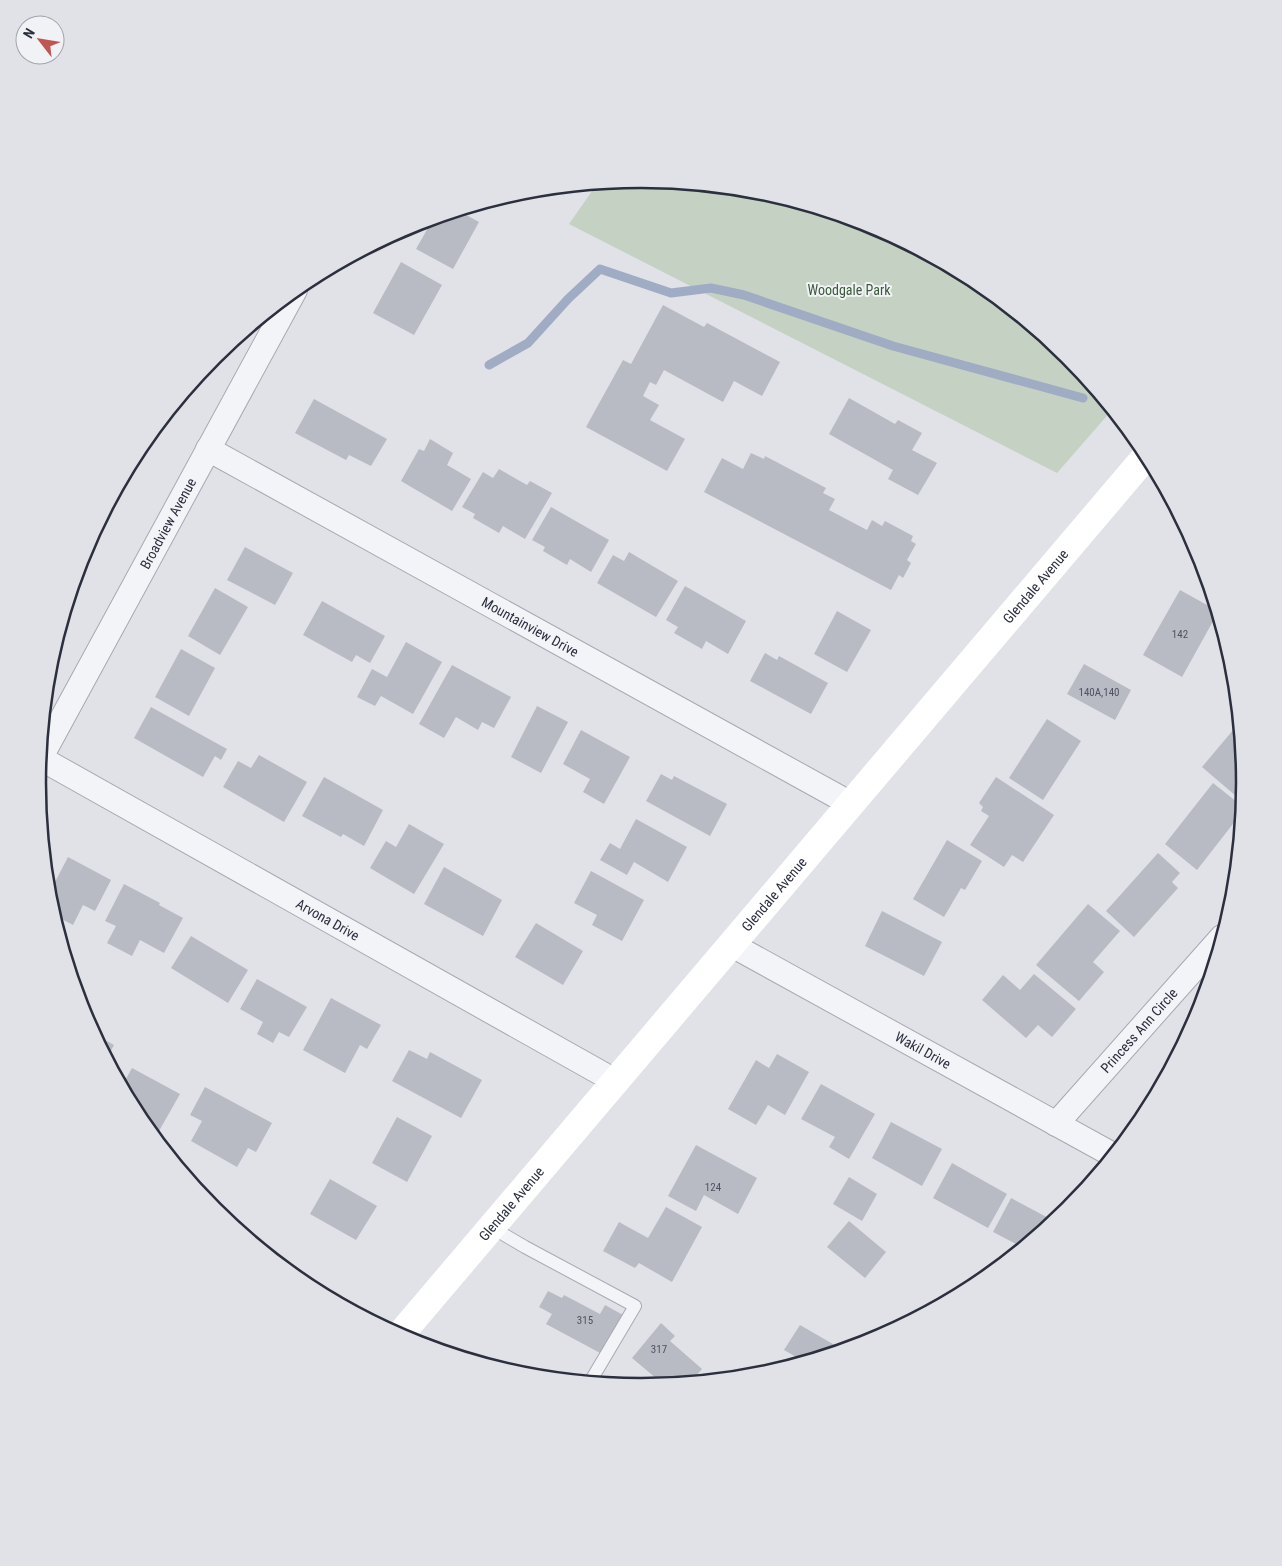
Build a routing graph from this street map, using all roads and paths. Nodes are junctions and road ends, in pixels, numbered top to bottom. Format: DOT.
graph roads {
  1 [pos="285,307"];
  2 [pos="208,449"];
  3 [pos="1141,462"];
  4 [pos="48,743"];
  5 [pos="47,762"];
  6 [pos="851,804"];
  7 [pos="732,945"];
  8 [pos="1211,949"];
  9 [pos="615,1080"];
  10 [pos="1056,1124"];
  11 [pos="1107,1152"];
  12 [pos="491,1227"];
  13 [pos="406,1329"];
  14 [pos="594,1375"];
  1 -- 2 [label="street, Broadview Avenue"];
  2 -- 4 [label="street, Broadview Avenue"];
  2 -- 6 [label="street, Mountainview Drive"];
  3 -- 6 [label="main road, Glendale Avenue"];
  5 -- 9 [label="street, Arvona Drive"];
  6 -- 7 [label="main road, Glendale Avenue"];
  7 -- 9 [label="main road, Glendale Avenue"];
  7 -- 10 [label="street, Wakil Drive"];
  8 -- 10 [label="street, Princess Ann Circle"];
  9 -- 12 [label="main road, Glendale Avenue"];
  10 -- 11 [label="street, Wakil Drive"];
  12 -- 13 [label="main road, Glendale Avenue"];
  12 -- 14 [label="lane"];
}
